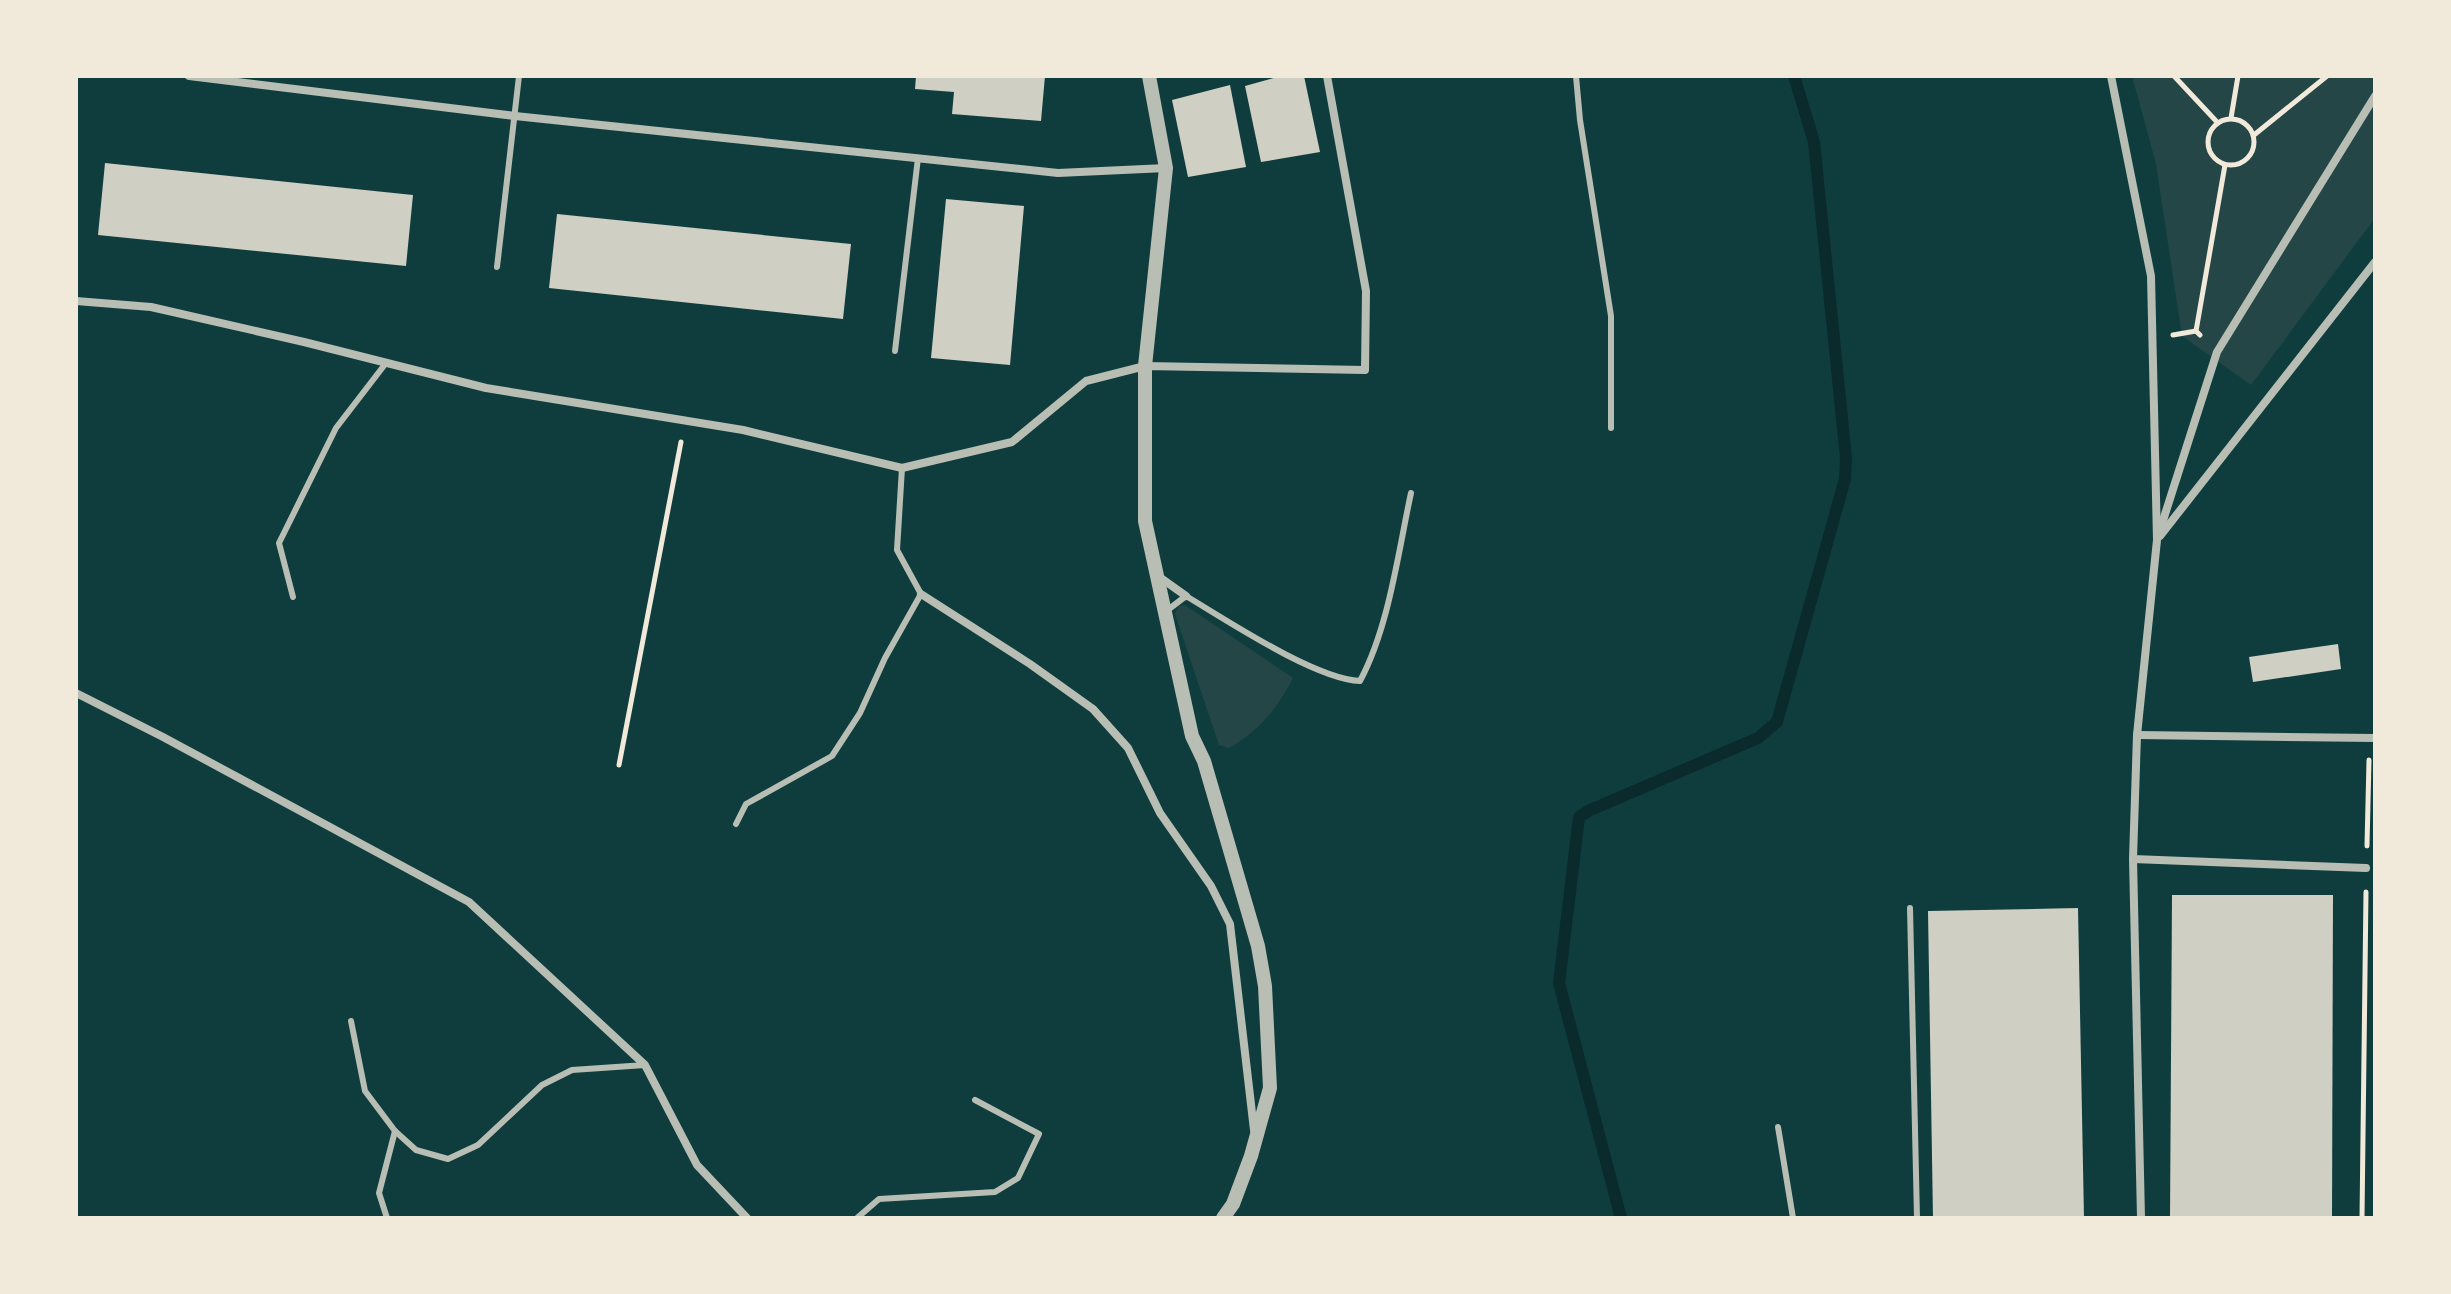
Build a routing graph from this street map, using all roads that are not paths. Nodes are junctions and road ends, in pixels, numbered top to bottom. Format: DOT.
graph roads {
  1 [pos="189,76"];
  2 [pos="519,76"];
  3 [pos="1149,76"];
  4 [pos="1327,76"];
  5 [pos="1576,76"];
  6 [pos="2111,76"];
  7 [pos="2375,96"];
  8 [pos="515,116"];
  9 [pos="918,158"];
  10 [pos="1166,168"];
  11 [pos="2375,262"];
  12 [pos="497,267"];
  13 [pos="76,301"];
  14 [pos="895,351"];
  15 [pos="386,363"];
  16 [pos="1145,366"];
  17 [pos="1611,428"];
  18 [pos="902,468"];
  19 [pos="1411,493"];
  20 [pos="2157,540"];
  21 [pos="1158,576"];
  22 [pos="921,594"];
  23 [pos="1186,596"];
  24 [pos="293,597"];
  25 [pos="1165,612"];
  26 [pos="76,693"];
  27 [pos="2137,735"];
  28 [pos="2372,738"];
  29 [pos="736,824"];
  30 [pos="2133,859"];
  31 [pos="2366,868"];
  32 [pos="1910,908"];
  33 [pos="351,1021"];
  34 [pos="645,1065"];
  35 [pos="975,1100"];
  36 [pos="1778,1127"];
  37 [pos="395,1131"];
  38 [pos="1256,1140"];
  39 [pos="387,1218"];
  40 [pos="747,1218"];
  41 [pos="857,1218"];
  42 [pos="1223,1218"];
  43 [pos="1793,1218"];
  44 [pos="1917,1218"];
  45 [pos="2141,1218"];
  1 -- 8 [label="street"];
  2 -- 8 [label="lane"];
  3 -- 10 [label="street"];
  4 -- 16 [label="street"];
  5 -- 17 [label="lane"];
  6 -- 20 [label="street"];
  7 -- 20 [label="street"];
  8 -- 9 [label="street"];
  8 -- 12 [label="lane"];
  9 -- 10 [label="street"];
  9 -- 14 [label="lane"];
  10 -- 16 [label="street"];
  11 -- 20 [label="street"];
  13 -- 15 [label="street"];
  15 -- 18 [label="street"];
  15 -- 24 [label="lane"];
  16 -- 18 [label="street"];
  16 -- 21 [label="street"];
  18 -- 22 [label="lane"];
  19 -- 23 [label="lane"];
  20 -- 27 [label="street"];
  21 -- 23 [label="street"];
  21 -- 25 [label="street"];
  22 -- 29 [label="lane"];
  22 -- 38 [label="street"];
  23 -- 25 [label="lane"];
  25 -- 38 [label="street"];
  26 -- 34 [label="street"];
  27 -- 28 [label="street"];
  27 -- 30 [label="street"];
  30 -- 31 [label="street"];
  30 -- 45 [label="street"];
  32 -- 44 [label="lane"];
  33 -- 37 [label="lane"];
  34 -- 37 [label="lane"];
  34 -- 40 [label="street"];
  35 -- 41 [label="lane"];
  36 -- 43 [label="lane"];
  37 -- 39 [label="lane"];
  38 -- 42 [label="street"];
}
